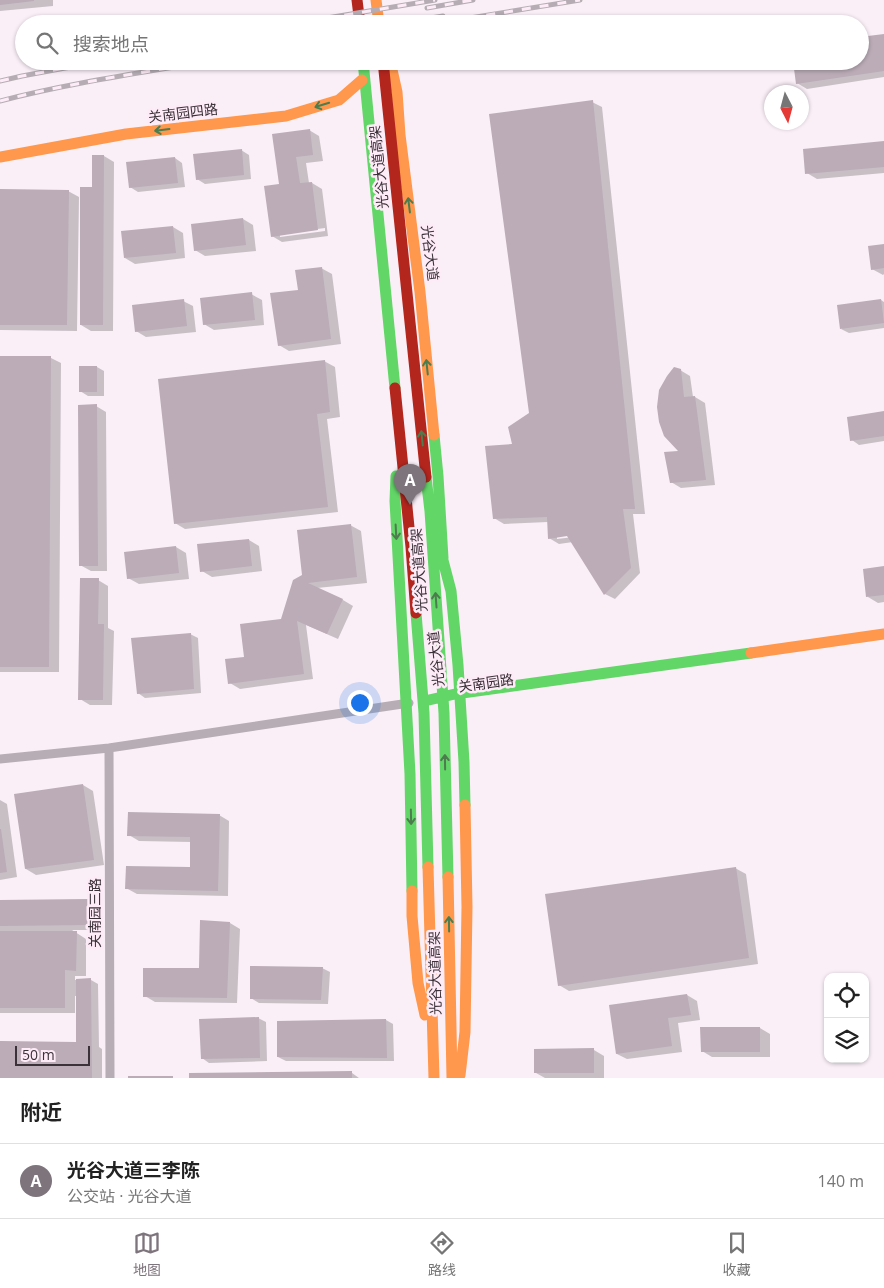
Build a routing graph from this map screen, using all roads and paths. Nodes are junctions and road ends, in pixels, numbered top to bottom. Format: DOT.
graph roads {
  1 [pos="353,0"];
  2 [pos="357,0"];
  3 [pos="376,0"];
  4 [pos="381,0"];
  5 [pos="355,15"];
  6 [pos="359,15"];
  7 [pos="378,15"];
  8 [pos="383,15"];
  9 [pos="361,70"];
  10 [pos="364,70"];
  11 [pos="384,70"];
  12 [pos="392,70"];
  13 [pos="362,80"];
  14 [pos="0,157"];
  15 [pos="400,431"];
  16 [pos="430,511"];
  17 [pos="884,634"];
  18 [pos="884,641"];
  19 [pos="456,698"];
  20 [pos="429,700"];
  21 [pos="109,748"];
  22 [pos="0,759"];
  23 [pos="428,1027"];
  24 [pos="110,1078"];
  25 [pos="427,1078"];
  26 [pos="434,1078"];
  27 [pos="452,1078"];
  28 [pos="459,1078"];
  1 -- 5 [label="main road"];
  2 -- 6 [label="main road"];
  3 -- 7 [label="main road"];
  4 -- 8 [label="main road"];
  9 -- 13 [label="main road, 光谷大道"];
  10 -- 15 [label="main road, 光谷大道高架"];
  16 -- 11 [label="main road, 光谷大道高架, one-way"];
  19 -- 12 [label="main road, 光谷大道, one-way"];
  13 -- 14 [label="main road, 关南园四路, one-way"];
  13 -- 20 [label="main road, 光谷大道"];
  15 -- 23 [label="main road, one-way"];
  15 -- 26 [label="main road, 光谷大道高架"];
  27 -- 16 [label="main road, 光谷大道高架, one-way"];
  16 -- 28 [label="main road"];
  17 -- 19 [label="main road, 关南园路"];
  18 -- 19 [label="main road, 关南园路"];
  19 -- 20 [label="main road, 关南园路"];
  19 -- 28 [label="main road, 光谷大道"];
  20 -- 21 [label="street"];
  20 -- 23 [label="main road, 光谷大道"];
  21 -- 22 [label="street"];
  21 -- 24 [label="street, 关南园三路"];
  23 -- 25 [label="main road, 光谷大道"];
}
